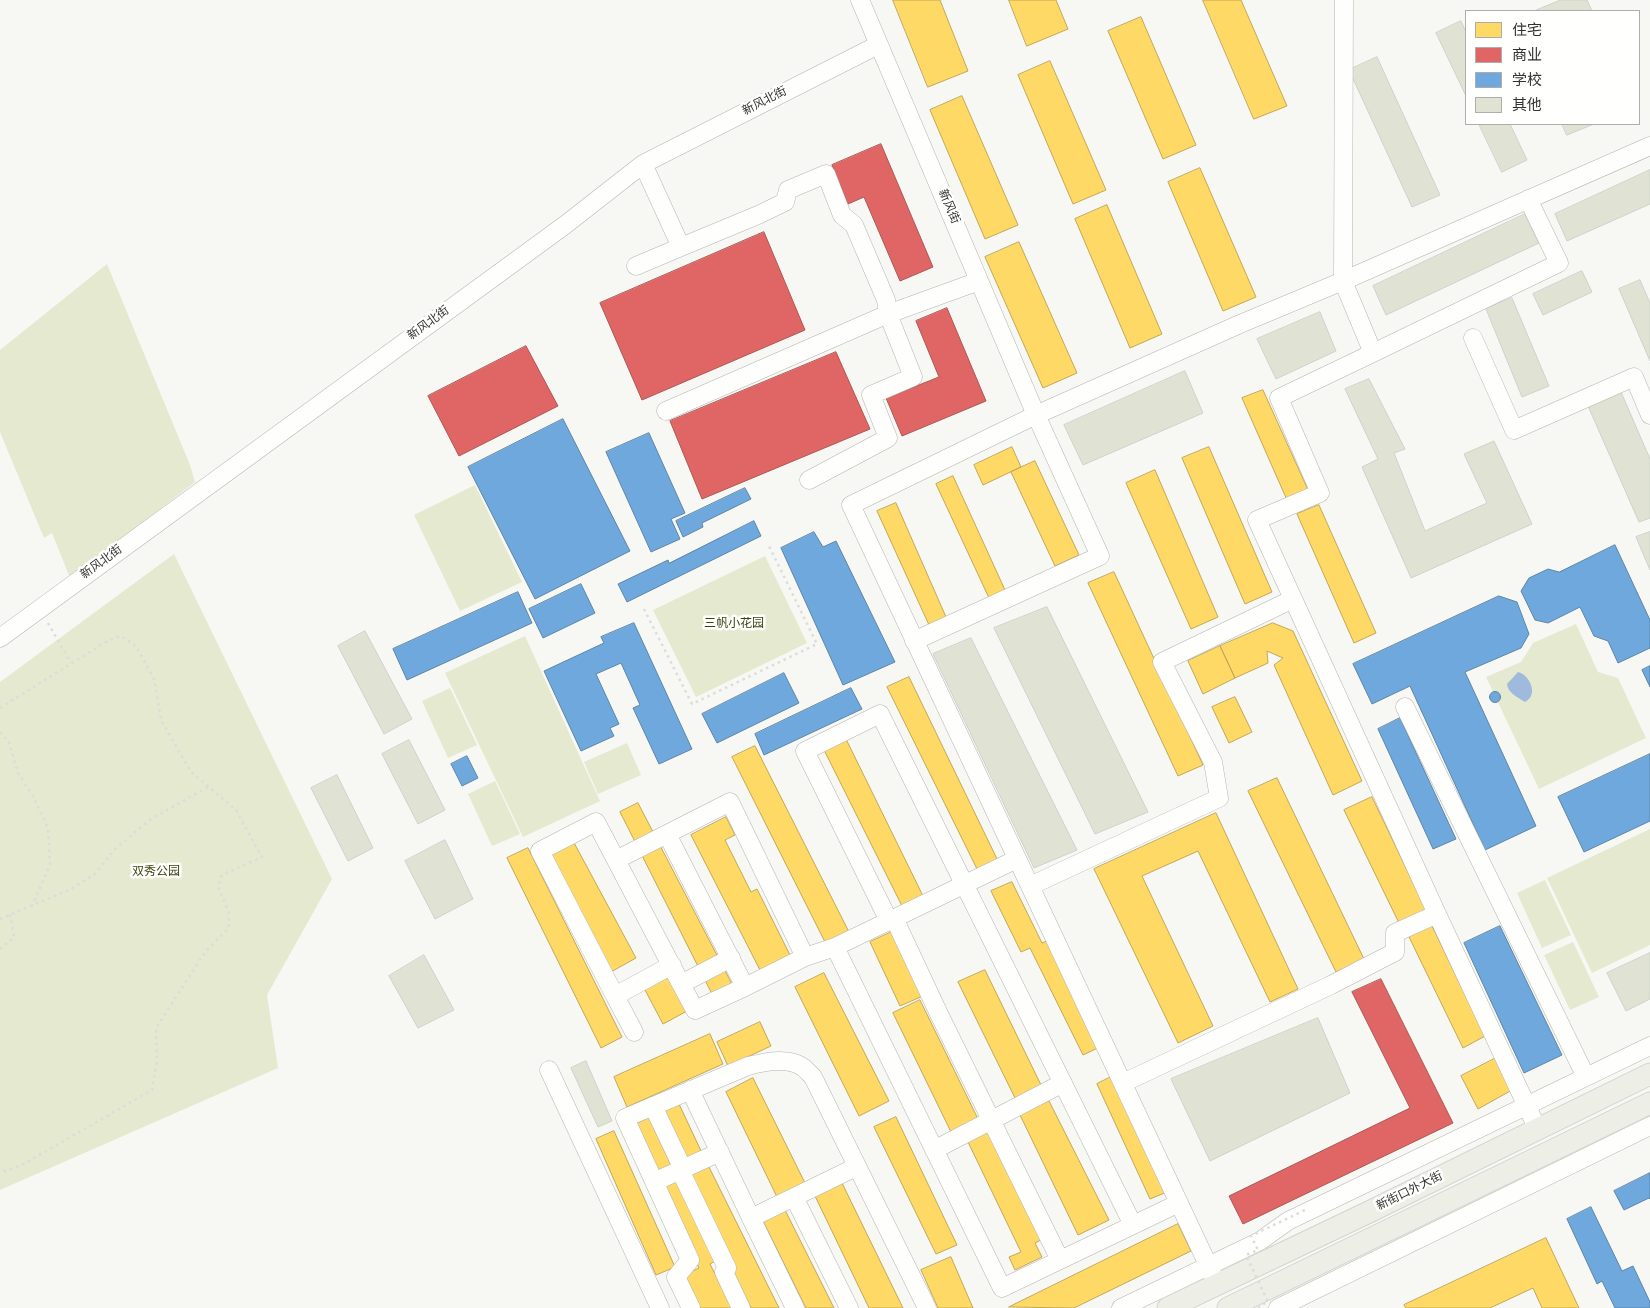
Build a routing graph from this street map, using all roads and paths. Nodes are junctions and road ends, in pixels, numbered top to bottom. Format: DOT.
graph roads {
  1 [pos="860,0"];
  2 [pos="1344,0"];
  3 [pos="878,45"];
  4 [pos="1650,146"];
  5 [pos="642,164"];
  6 [pos="1528,199"];
  7 [pos="681,247"];
  8 [pos="636,266"];
  9 [pos="979,281"];
  10 [pos="1343,281"];
  11 [pos="888,314"];
  12 [pos="1473,338"];
  13 [pos="1373,353"];
  14 [pos="666,411"];
  15 [pos="1036,415"];
  16 [pos="1650,415"];
  17 [pos="809,480"];
  18 [pos="769,546"];
  19 [pos="1292,599"];
  20 [pos="40,608"];
  21 [pos="644,609"];
  22 [pos="0,638"];
  23 [pos="914,641"];
  24 [pos="71,663"];
  25 [pos="0,708"];
  26 [pos="1405,708"];
  27 [pos="0,732"];
  28 [pos="208,787"];
  29 [pos="667,834"];
  30 [pos="1017,859"];
  31 [pos="616,860"];
  32 [pos="966,885"];
  33 [pos="1030,886"];
  34 [pos="32,906"];
  35 [pos="10,914"];
  36 [pos="1437,914"];
  37 [pos="0,918"];
  38 [pos="892,920"];
  39 [pos="835,947"];
  40 [pos="0,949"];
  41 [pos="805,957"];
  42 [pos="731,958"];
  43 [pos="672,966"];
  44 [pos="682,984"];
  45 [pos="745,987"];
  46 [pos="615,996"];
  47 [pos="634,1032"];
  48 [pos="1650,1046"];
  49 [pos="549,1070"];
  50 [pos="1650,1074"];
  51 [pos="1586,1077"];
  52 [pos="1063,1083"];
  53 [pos="1123,1083"];
  54 [pos="690,1090"];
  55 [pos="1650,1102"];
  56 [pos="654,1106"];
  57 [pos="1527,1106"];
  58 [pos="990,1120"];
  59 [pos="1650,1126"];
  60 [pos="1538,1130"];
  61 [pos="934,1150"];
  62 [pos="720,1152"];
  63 [pos="856,1167"];
  64 [pos="681,1169"];
  65 [pos="0,1173"];
  66 [pos="654,1182"];
  67 [pos="794,1197"];
  68 [pos="1180,1203"];
  69 [pos="1305,1210"];
  70 [pos="751,1218"];
  71 [pos="1133,1225"];
  72 [pos="1060,1260"];
  73 [pos="1213,1275"];
  74 [pos="1292,1276"];
  75 [pos="1303,1302"];
  76 [pos="660,1308"];
  77 [pos="691,1308"];
  78 [pos="741,1308"];
  79 [pos="795,1308"];
  80 [pos="849,1308"];
  81 [pos="926,1308"];
  82 [pos="1121,1308"];
  83 [pos="1168,1308"];
  84 [pos="1228,1308"];
  85 [pos="1260,1308"];
  86 [pos="1278,1308"];
  1 -- 3 [label="street, 新风街"];
  2 -- 10 [label="street"];
  3 -- 5 [label="street, 新风北街"];
  3 -- 9 [label="street, 新风街"];
  4 -- 6 [label="street"];
  5 -- 7 [label="street"];
  5 -- 20 [label="street, 新风北街"];
  6 -- 10 [label="street"];
  6 -- 13 [label="street"];
  7 -- 8 [label="street"];
  7 -- 11 [label="street"];
  9 -- 11 [label="street"];
  9 -- 15 [label="street, 新风街"];
  10 -- 13 [label="street"];
  10 -- 15 [label="street"];
  11 -- 14 [label="street"];
  11 -- 17 [label="street"];
  12 -- 16 [label="street"];
  13 -- 19 [label="street"];
  15 -- 23 [label="street"];
  15 -- 23 [label="street, 新风街"];
  18 -- 21 [label="path"];
  19 -- 33 [label="street"];
  19 -- 36 [label="street"];
  20 -- 22 [label="street, 新风北街"];
  20 -- 24 [label="path"];
  23 -- 30 [label="street"];
  24 -- 25 [label="path"];
  24 -- 28 [label="path"];
  26 -- 51 [label="street"];
  27 -- 34 [label="path"];
  28 -- 34 [label="path"];
  28 -- 65 [label="path"];
  29 -- 31 [label="street"];
  29 -- 41 [label="street"];
  29 -- 42 [label="street"];
  30 -- 32 [label="street"];
  30 -- 33 [label="street"];
  31 -- 43 [label="street"];
  31 -- 46 [label="street"];
  32 -- 38 [label="street"];
  32 -- 38 [label="street"];
  32 -- 52 [label="street"];
  33 -- 53 [label="street"];
  34 -- 35 [label="path"];
  35 -- 37 [label="path"];
  35 -- 40 [label="path"];
  36 -- 53 [label="street"];
  36 -- 57 [label="street"];
  38 -- 39 [label="street"];
  38 -- 58 [label="street"];
  39 -- 41 [label="street"];
  39 -- 61 [label="street"];
  41 -- 45 [label="street"];
  42 -- 44 [label="street"];
  42 -- 45 [label="street"];
  43 -- 44 [label="street"];
  43 -- 46 [label="street"];
  44 -- 45 [label="street"];
  46 -- 47 [label="street"];
  48 -- 51 [label="street"];
  49 -- 76 [label="street"];
  50 -- 60 [label="main road, 新街口外大街"];
  51 -- 57 [label="street"];
  52 -- 58 [label="street"];
  52 -- 71 [label="street"];
  53 -- 68 [label="street"];
  54 -- 56 [label="street"];
  54 -- 62 [label="street"];
  54 -- 63 [label="street"];
  55 -- 74 [label="main road, 新街口外大街"];
  56 -- 64 [label="street"];
  56 -- 66 [label="street"];
  57 -- 60 [label="street"];
  57 -- 73 [label="street"];
  58 -- 61 [label="street"];
  58 -- 72 [label="street"];
  59 -- 75 [label="street"];
  60 -- 73 [label="main road, 新街口外大街"];
  61 -- 72 [label="street"];
  62 -- 64 [label="street"];
  62 -- 70 [label="street"];
  63 -- 67 [label="street"];
  63 -- 81 [label="street"];
  64 -- 66 [label="street"];
  64 -- 78 [label="street"];
  66 -- 77 [label="street"];
  67 -- 70 [label="street"];
  67 -- 80 [label="street"];
  68 -- 71 [label="street"];
  68 -- 73 [label="street"];
  69 -- 85 [label="path, bridge"];
  70 -- 79 [label="street"];
  71 -- 72 [label="street"];
  73 -- 82 [label="street"];
  73 -- 83 [label="main road, 新街口外大街"];
  74 -- 75 [label="street"];
  74 -- 84 [label="main road, 新街口外大街"];
  75 -- 86 [label="street"];
}
